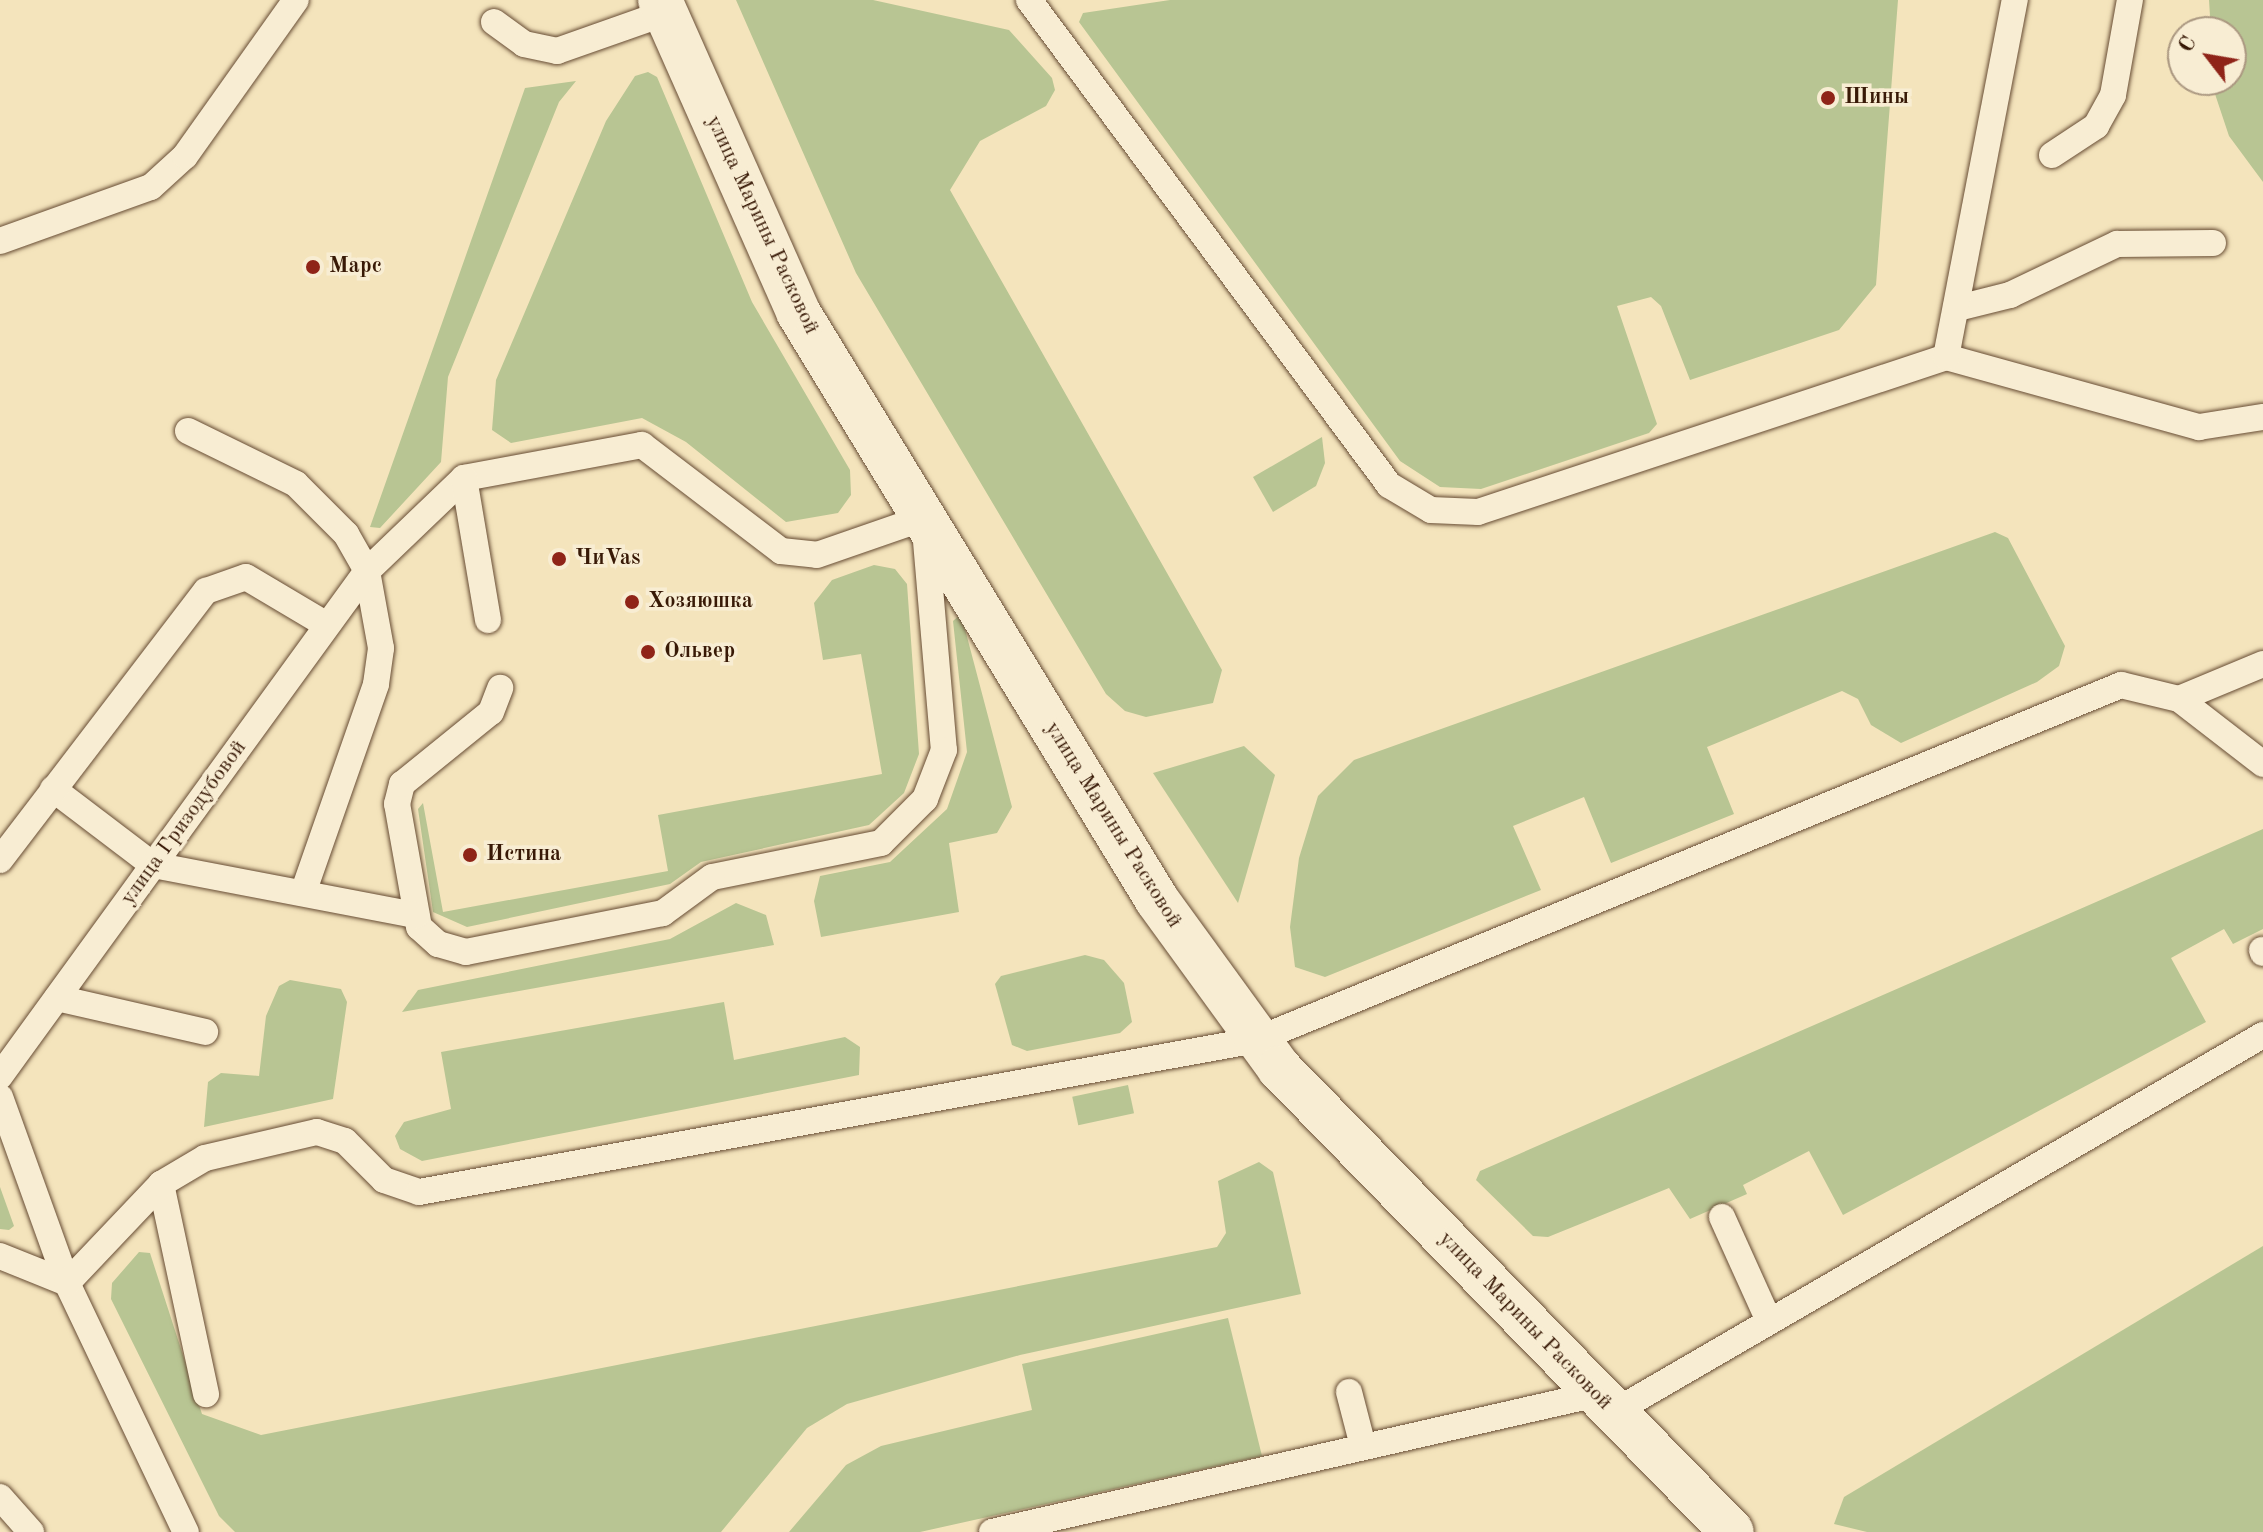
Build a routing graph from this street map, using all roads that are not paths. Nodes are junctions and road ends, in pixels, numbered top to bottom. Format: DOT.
graph roads {
  1 [pos="296,0"];
  2 [pos="1029,0"];
  3 [pos="2015,0"];
  4 [pos="2130,0"];
  5 [pos="662,6"];
  6 [pos="494,22"];
  7 [pos="2052,155"];
  8 [pos="0,241"];
  9 [pos="2213,243"];
  10 [pos="1958,308"];
  11 [pos="1946,357"];
  12 [pos="2263,417"];
  13 [pos="188,431"];
  14 [pos="464,478"];
  15 [pos="924,518"];
  16 [pos="367,571"];
  17 [pos="488,620"];
  18 [pos="327,625"];
  19 [pos="2263,664"];
  20 [pos="500,688"];
  21 [pos="2179,699"];
  22 [pos="2263,764"];
  23 [pos="53,789"];
  24 [pos="0,860"];
  25 [pos="153,865"];
  26 [pos="303,893"];
  27 [pos="416,915"];
  28 [pos="57,998"];
  29 [pos="205,1032"];
  30 [pos="2263,1035"];
  31 [pos="1256,1040"];
  32 [pos="0,1076"];
  33 [pos="0,1097"];
  34 [pos="161,1184"];
  35 [pos="1722,1217"];
  36 [pos="0,1256"];
  37 [pos="67,1283"];
  38 [pos="1769,1321"];
  39 [pos="1349,1392"];
  40 [pos="206,1394"];
  41 [pos="1606,1403"];
  42 [pos="1363,1446"];
  43 [pos="0,1497"];
  44 [pos="31,1532"];
  45 [pos="186,1532"];
  46 [pos="992,1532"];
  47 [pos="1732,1532"];
  1 -- 8 [label="lane"];
  2 -- 11 [label="lane"];
  3 -- 10 [label="lane"];
  4 -- 7 [label="lane"];
  5 -- 6 [label="lane"];
  5 -- 15 [label="street, улица Марины Расковой"];
  9 -- 10 [label="lane"];
  10 -- 11 [label="lane"];
  11 -- 12 [label="lane"];
  13 -- 16 [label="lane"];
  14 -- 15 [label="lane"];
  14 -- 16 [label="lane, улица Гризодубовой"];
  14 -- 17 [label="lane"];
  15 -- 27 [label="lane"];
  15 -- 31 [label="street, улица Марины Расковой"];
  16 -- 18 [label="lane, улица Гризодубовой"];
  16 -- 26 [label="lane"];
  18 -- 23 [label="lane"];
  18 -- 25 [label="lane, улица Гризодубовой"];
  19 -- 21 [label="lane"];
  20 -- 27 [label="lane"];
  21 -- 22 [label="lane"];
  21 -- 31 [label="lane"];
  23 -- 24 [label="lane"];
  23 -- 25 [label="lane"];
  25 -- 26 [label="lane"];
  25 -- 28 [label="lane, улица Гризодубовой"];
  26 -- 27 [label="lane"];
  28 -- 29 [label="lane"];
  28 -- 32 [label="lane, улица Гризодубовой"];
  30 -- 38 [label="lane"];
  31 -- 34 [label="lane"];
  31 -- 41 [label="street, улица Марины Расковой"];
  33 -- 37 [label="lane"];
  34 -- 37 [label="lane"];
  34 -- 40 [label="lane"];
  35 -- 38 [label="lane"];
  36 -- 37 [label="lane"];
  37 -- 45 [label="lane"];
  38 -- 41 [label="lane"];
  39 -- 42 [label="lane"];
  41 -- 42 [label="lane"];
  41 -- 47 [label="street, улица Марины Расковой"];
  42 -- 46 [label="lane"];
  43 -- 44 [label="lane"];
}
